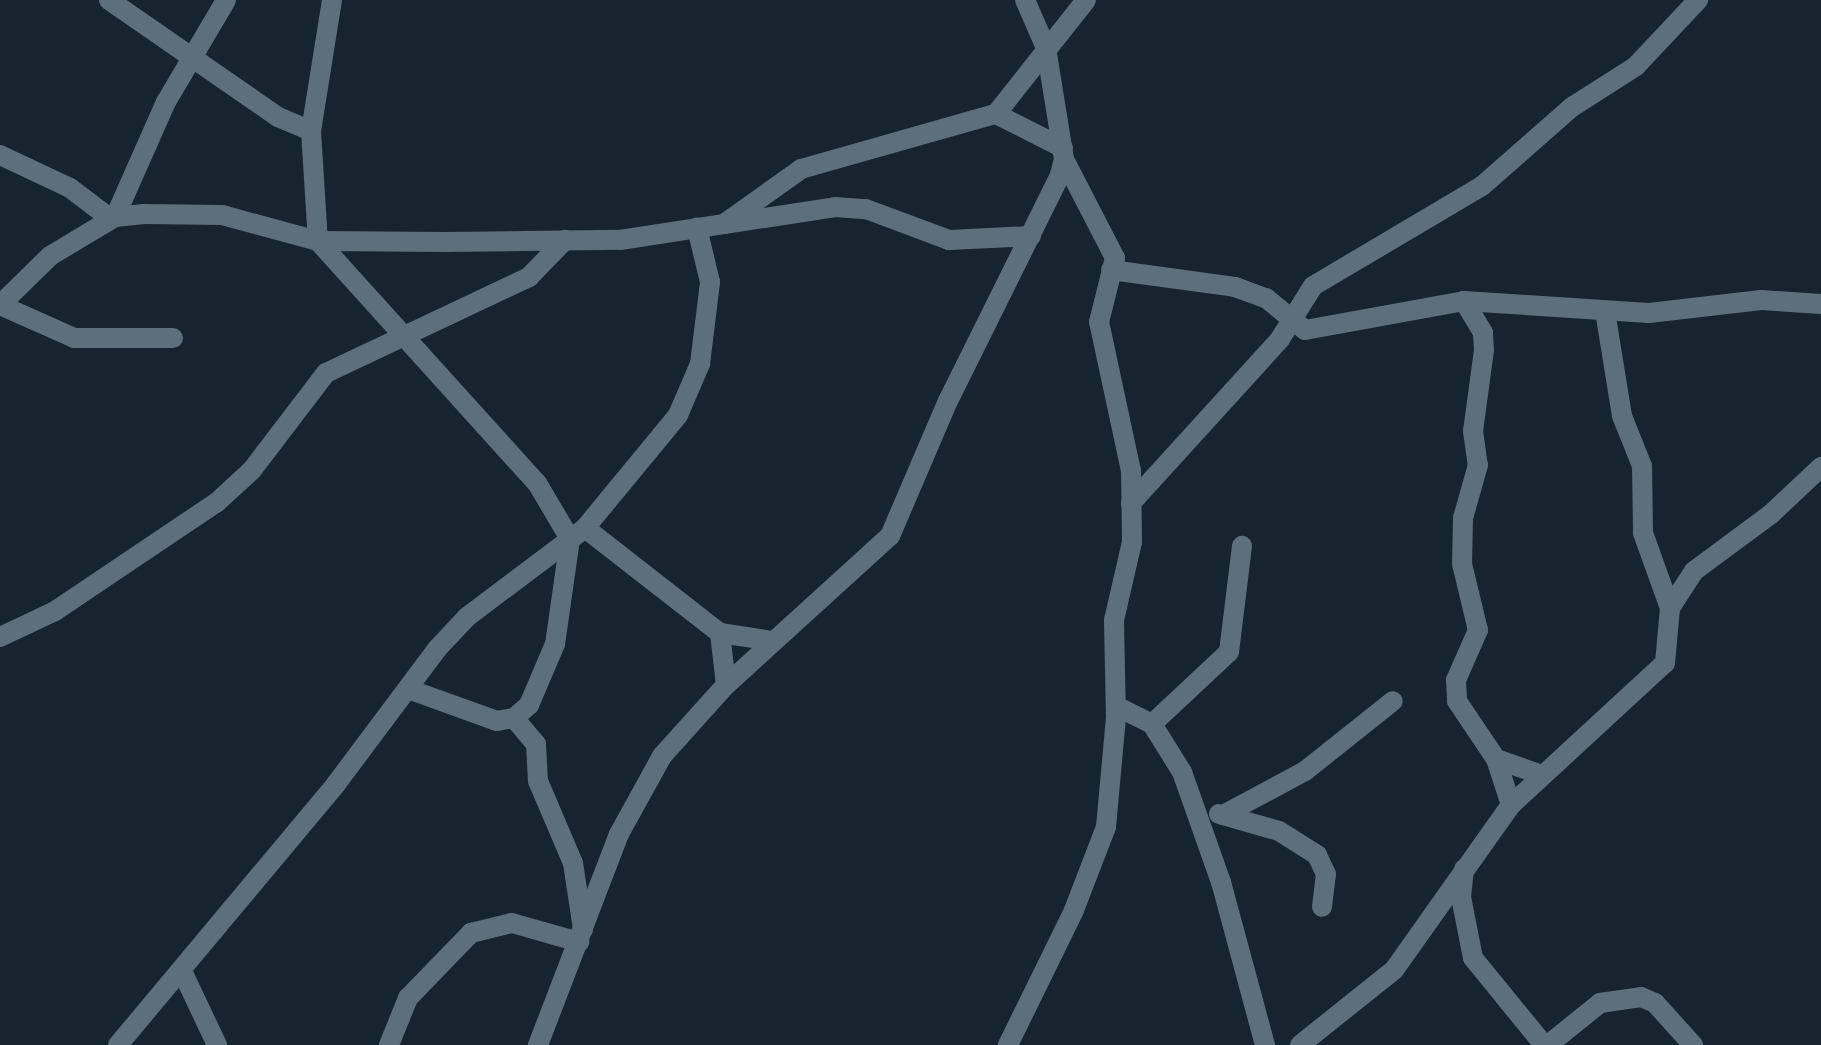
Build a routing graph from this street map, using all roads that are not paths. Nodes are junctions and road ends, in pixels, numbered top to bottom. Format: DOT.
graph roads {
  1 [pos="108,0"];
  2 [pos="226,0"];
  3 [pos="332,0"];
  4 [pos="1026,0"];
  5 [pos="1086,0"];
  6 [pos="1698,0"];
  7 [pos="1046,48"];
  8 [pos="189,58"];
  9 [pos="996,114"];
  10 [pos="311,131"];
  11 [pos="1064,154"];
  12 [pos="0,156"];
  13 [pos="113,218"];
  14 [pos="724,224"];
  15 [pos="696,228"];
  16 [pos="1031,236"];
  17 [pos="565,240"];
  18 [pos="318,241"];
  19 [pos="1111,270"];
  20 [pos="1464,301"];
  21 [pos="1821,304"];
  22 [pos="0,305"];
  23 [pos="1605,311"];
  24 [pos="1291,324"];
  25 [pos="427,326"];
  26 [pos="174,338"];
  27 [pos="400,338"];
  28 [pos="427,363"];
  29 [pos="1821,466"];
  30 [pos="1131,503"];
  31 [pos="578,534"];
  32 [pos="1242,546"];
  33 [pos="1670,608"];
  34 [pos="720,633"];
  35 [pos="0,637"];
  36 [pos="772,641"];
  37 [pos="726,685"];
  38 [pos="408,688"];
  39 [pos="1393,701"];
  40 [pos="1116,706"];
  41 [pos="514,718"];
  42 [pos="1152,724"];
  43 [pos="1496,760"];
  44 [pos="1542,775"];
  45 [pos="1511,806"];
  46 [pos="1216,820"];
  47 [pos="1464,866"];
  48 [pos="1322,907"];
  49 [pos="581,936"];
  50 [pos="182,971"];
  51 [pos="118,1045"];
  52 [pos="217,1045"];
  53 [pos="389,1045"];
  54 [pos="538,1045"];
  55 [pos="1008,1045"];
  56 [pos="1265,1045"];
  57 [pos="1300,1045"];
  58 [pos="1546,1045"];
  59 [pos="1692,1045"];
  1 -- 8 [label="street"];
  2 -- 8 [label="street"];
  3 -- 10 [label="street"];
  4 -- 7 [label="street"];
  5 -- 7 [label="street"];
  6 -- 24 [label="street"];
  7 -- 9 [label="street"];
  7 -- 11 [label="street"];
  8 -- 10 [label="street"];
  8 -- 13 [label="street"];
  9 -- 11 [label="street"];
  9 -- 14 [label="street"];
  10 -- 18 [label="street"];
  11 -- 16 [label="street"];
  11 -- 19 [label="street"];
  12 -- 13 [label="street"];
  13 -- 18 [label="street"];
  13 -- 22 [label="street"];
  14 -- 15 [label="street"];
  14 -- 16 [label="street"];
  15 -- 17 [label="street"];
  15 -- 31 [label="street"];
  16 -- 36 [label="street"];
  17 -- 18 [label="street"];
  17 -- 25 [label="street"];
  18 -- 27 [label="street"];
  19 -- 24 [label="street"];
  19 -- 30 [label="street"];
  20 -- 23 [label="street"];
  20 -- 24 [label="street"];
  20 -- 43 [label="street"];
  21 -- 23 [label="street"];
  22 -- 26 [label="street"];
  23 -- 33 [label="street"];
  24 -- 30 [label="street"];
  25 -- 27 [label="street"];
  25 -- 28 [label="street"];
  27 -- 28 [label="street"];
  27 -- 35 [label="street"];
  28 -- 31 [label="street"];
  29 -- 33 [label="street"];
  30 -- 40 [label="street"];
  31 -- 34 [label="street"];
  31 -- 38 [label="street"];
  31 -- 41 [label="street"];
  32 -- 42 [label="street"];
  33 -- 44 [label="street"];
  34 -- 36 [label="street"];
  34 -- 37 [label="street"];
  36 -- 37 [label="street"];
  37 -- 49 [label="street"];
  38 -- 41 [label="street"];
  38 -- 50 [label="street"];
  39 -- 46 [label="street"];
  40 -- 42 [label="street"];
  40 -- 55 [label="street"];
  41 -- 49 [label="street"];
  42 -- 46 [label="street"];
  43 -- 44 [label="street"];
  43 -- 45 [label="street"];
  44 -- 45 [label="street"];
  45 -- 47 [label="street"];
  46 -- 48 [label="street"];
  46 -- 56 [label="street"];
  47 -- 57 [label="street"];
  47 -- 58 [label="street"];
  49 -- 53 [label="street"];
  49 -- 54 [label="street"];
  50 -- 51 [label="street"];
  50 -- 52 [label="street"];
  58 -- 59 [label="street"];
}
